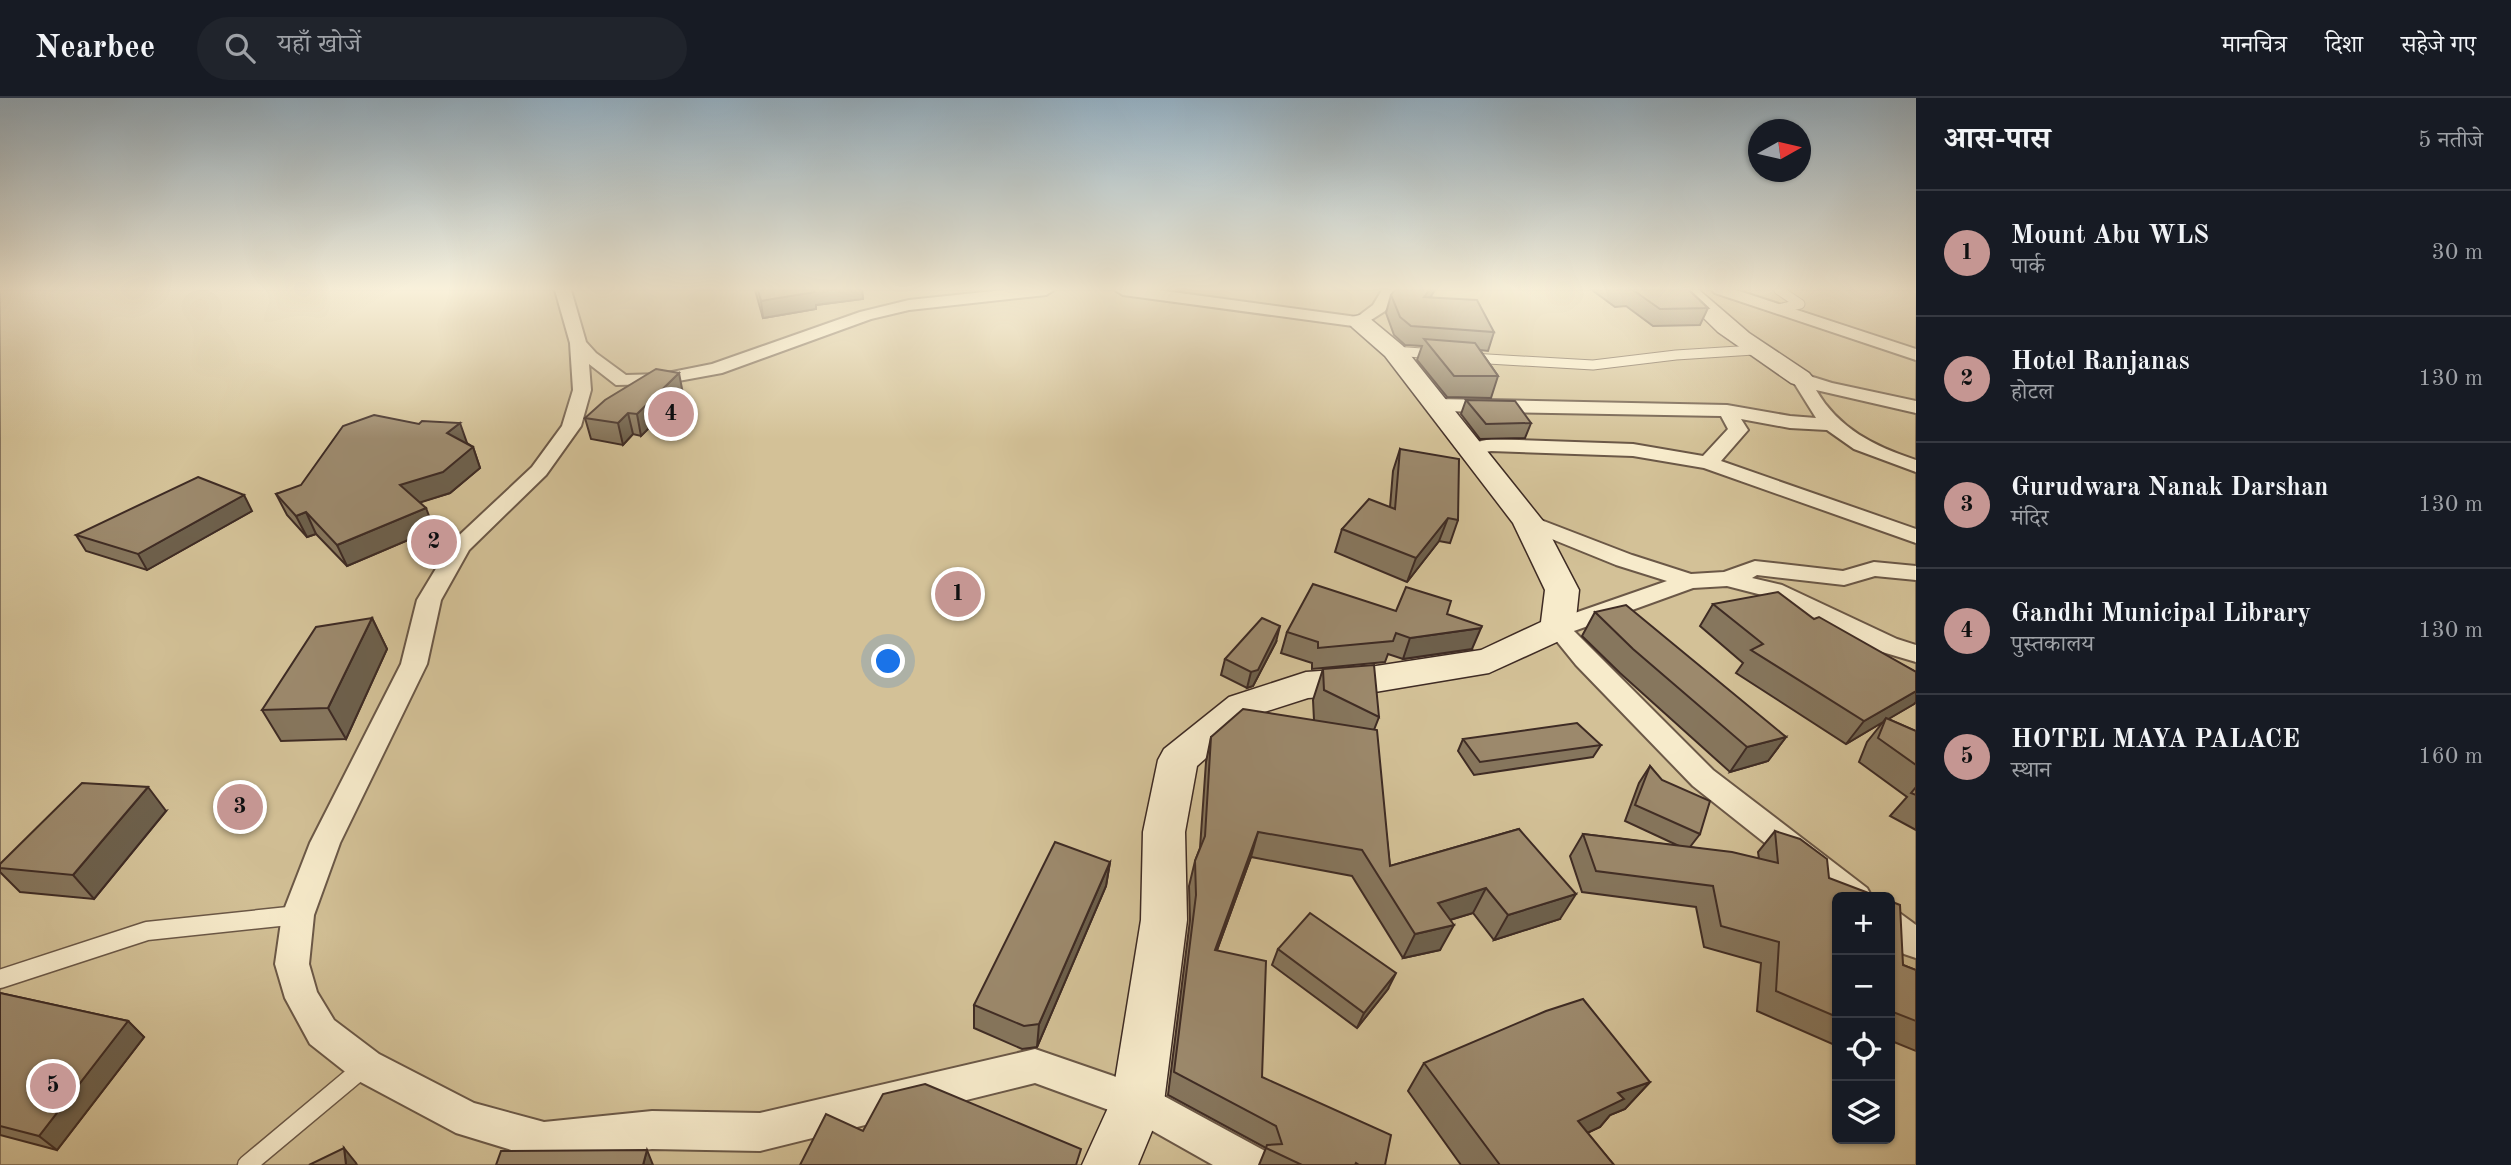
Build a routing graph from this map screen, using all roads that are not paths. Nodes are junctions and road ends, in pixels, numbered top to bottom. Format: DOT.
graph roads {
  1 [pos="577,340"];
  2 [pos="797,340"];
  3 [pos="1381,340"];
  4 [pos="1741,340"];
  5 [pos="1870,340"];
  6 [pos="578,343"];
  7 [pos="1754,350"];
  8 [pos="1394,351"];
  9 [pos="1447,355"];
  10 [pos="1916,355"];
  11 [pos="1460,357"];
  12 [pos="1800,378"];
  13 [pos="662,379"];
  14 [pos="631,398"];
  15 [pos="1436,405"];
  16 [pos="1916,407"];
  17 [pos="1727,411"];
  18 [pos="1830,424"];
  19 [pos="590,425"];
  20 [pos="1470,449"];
  21 [pos="1708,463"];
  22 [pos="1916,466"];
  23 [pos="536,474"];
  24 [pos="1528,521"];
  25 [pos="1916,536"];
  26 [pos="1916,573"];
  27 [pos="1727,579"];
  28 [pos="1690,581"];
  29 [pos="1558,628"];
  30 [pos="1916,654"];
  31 [pos="1850,892"];
  32 [pos="298,915"];
  33 [pos="1895,928"];
  34 [pos="1916,944"];
  35 [pos="0,979"];
  36 [pos="366,1066"];
  37 [pos="1138,1102"];
  38 [pos="247,1165"];
  39 [pos="1110,1165"];
  40 [pos="1251,1165"];
  1 -- 6 [label="street"];
  2 -- 13 [label="street"];
  3 -- 8 [label="main road"];
  4 -- 7 [label="main road"];
  5 -- 10 [label="street"];
  6 -- 13 [label="street"];
  6 -- 23 [label="street"];
  7 -- 11 [label="lane"];
  7 -- 12 [label="main road"];
  8 -- 9 [label="lane"];
  8 -- 15 [label="main road"];
  12 -- 16 [label="street"];
  12 -- 18 [label="street"];
  13 -- 14 [label="street"];
  15 -- 17 [label="street"];
  15 -- 20 [label="main road"];
  17 -- 18 [label="street"];
  17 -- 21 [label="street"];
  18 -- 22 [label="street"];
  19 -- 23 [label="street"];
  20 -- 21 [label="street"];
  20 -- 24 [label="main road"];
  21 -- 25 [label="street"];
  23 -- 32 [label="street"];
  24 -- 28 [label="street"];
  24 -- 29 [label="main road"];
  26 -- 27 [label="street"];
  27 -- 28 [label="street"];
  27 -- 30 [label="street"];
  28 -- 29 [label="street"];
  29 -- 31 [label="street"];
  29 -- 37 [label="main road"];
  32 -- 35 [label="lane"];
  32 -- 36 [label="street"];
  33 -- 34 [label="street"];
  36 -- 37 [label="street"];
  36 -- 38 [label="lane"];
  37 -- 39 [label="main road"];
  37 -- 40 [label="street"];
}
